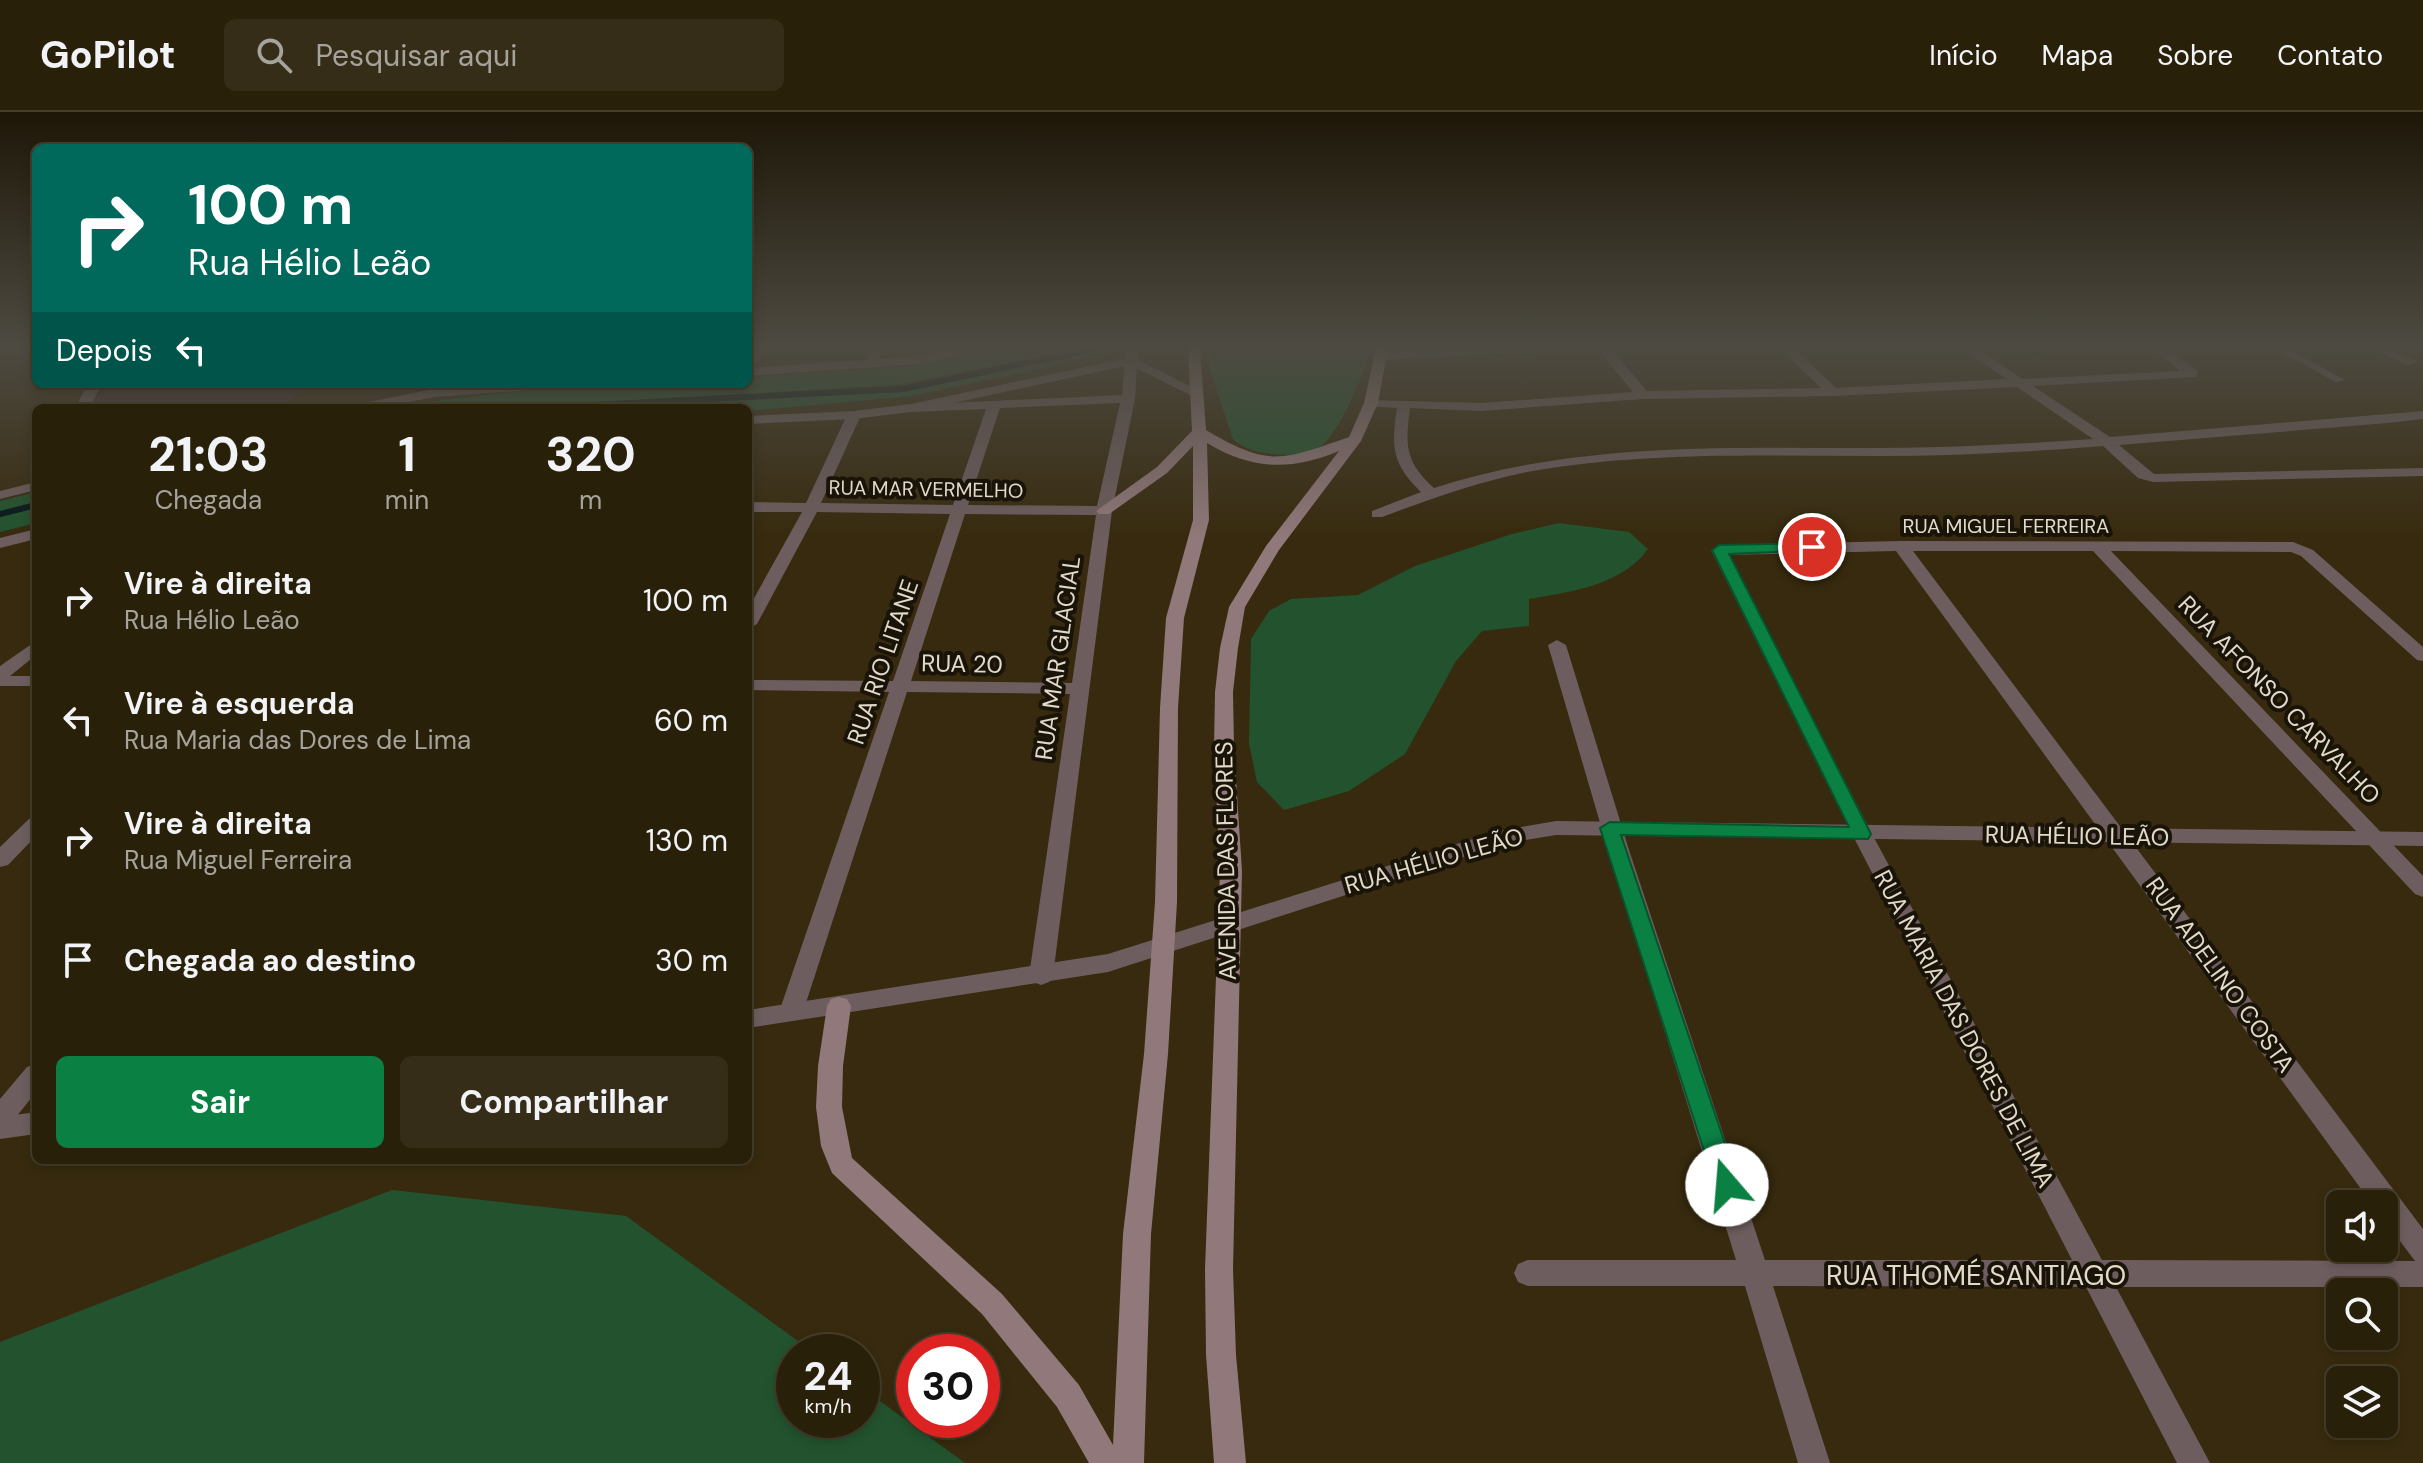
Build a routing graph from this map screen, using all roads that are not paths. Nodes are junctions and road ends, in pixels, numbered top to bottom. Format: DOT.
graph roads {
  1 [pos="886,411"];
  2 [pos="992,411"];
  3 [pos="1125,411"];
  4 [pos="1197,411"];
  5 [pos="1367,411"];
  6 [pos="1403,411"];
  7 [pos="2062,411"];
  8 [pos="854,415"];
  9 [pos="2423,415"];
  10 [pos="752,420"];
  11 [pos="1199,432"];
  12 [pos="1354,441"];
  13 [pos="2107,442"];
  14 [pos="2423,472"];
  15 [pos="32,487"];
  16 [pos="1430,493"];
  17 [pos="0,495"];
  18 [pos="752,507"];
  19 [pos="812,507"];
  20 [pos="960,510"];
  21 [pos="1104,511"];
  22 [pos="1377,514"];
  23 [pos="32,535"];
  24 [pos="4,544"];
  25 [pos="1901,546"];
  26 [pos="2098,547"];
  27 [pos="1719,550"];
  28 [pos="752,617"];
  29 [pos="1557,645"];
  30 [pos="32,650"];
  31 [pos="2423,656"];
  32 [pos="0,678"];
  33 [pos="32,681"];
  34 [pos="752,685"];
  35 [pos="899,687"];
  36 [pos="1080,689"];
  37 [pos="32,828"];
  38 [pos="1610,828"];
  39 [pos="1862,834"];
  40 [pos="2119,837"];
  41 [pos="2376,839"];
  42 [pos="2423,839"];
  43 [pos="0,860"];
  44 [pos="2423,889"];
  45 [pos="1041,976"];
  46 [pos="839,1006"];
  47 [pos="791,1012"];
  48 [pos="752,1018"];
  49 [pos="32,1079"];
  50 [pos="0,1118"];
  51 [pos="32,1124"];
  52 [pos="0,1128"];
  53 [pos="2423,1251"];
  54 [pos="1528,1273"];
  55 [pos="1756,1274"];
  56 [pos="2423,1274"];
  57 [pos="2094,1276"];
  58 [pos="1106,1463"];
  59 [pos="1128,1463"];
  60 [pos="1230,1463"];
  61 [pos="1814,1463"];
  62 [pos="2194,1463"];
  1 -- 8 [label="street"];
  2 -- 20 [label="street, RUA RIO LITANE"];
  3 -- 21 [label="street, RUA MAR GLACIAL"];
  4 -- 11 [label="main road"];
  5 -- 12 [label="main road, AVENIDA DAS FLORES"];
  6 -- 16 [label="street"];
  7 -- 13 [label="street"];
  8 -- 10 [label="street"];
  8 -- 19 [label="street"];
  9 -- 13 [label="street"];
  11 -- 12 [label="main road"];
  11 -- 21 [label="main road"];
  11 -- 59 [label="main road"];
  12 -- 60 [label="main road, AVENIDA DAS FLORES"];
  13 -- 14 [label="street"];
  13 -- 16 [label="street"];
  15 -- 17 [label="street"];
  16 -- 22 [label="street"];
  18 -- 19 [label="street, RUA MAR VERMELHO"];
  19 -- 20 [label="street, RUA MAR VERMELHO"];
  19 -- 28 [label="street"];
  20 -- 21 [label="street, RUA MAR VERMELHO"];
  20 -- 35 [label="street, RUA RIO LITANE"];
  21 -- 36 [label="street, RUA MAR GLACIAL"];
  23 -- 24 [label="street"];
  25 -- 26 [label="street, RUA MIGUEL FERREIRA"];
  25 -- 27 [label="street, RUA MIGUEL FERREIRA"];
  25 -- 40 [label="street, RUA ADELINO COSTA"];
  26 -- 31 [label="street, RUA MIGUEL FERREIRA"];
  26 -- 41 [label="street, RUA AFONSO CARVALHO"];
  27 -- 39 [label="street, RUA MARIA DAS DORES DE LIMA"];
  29 -- 38 [label="street"];
  30 -- 32 [label="street"];
  32 -- 33 [label="street"];
  34 -- 35 [label="street, RUA 20"];
  35 -- 36 [label="street, RUA 20"];
  35 -- 47 [label="street, RUA RIO LITANE"];
  36 -- 45 [label="street, RUA MAR GLACIAL"];
  37 -- 43 [label="street"];
  38 -- 39 [label="street, RUA HÉLIO LEÃO"];
  38 -- 45 [label="street, RUA HÉLIO LEÃO"];
  38 -- 55 [label="street"];
  39 -- 40 [label="street, RUA HÉLIO LEÃO"];
  39 -- 57 [label="street, RUA MARIA DAS DORES DE LIMA"];
  40 -- 41 [label="street, RUA HÉLIO LEÃO"];
  40 -- 53 [label="street, RUA ADELINO COSTA"];
  41 -- 42 [label="street, RUA HÉLIO LEÃO"];
  41 -- 44 [label="street, RUA AFONSO CARVALHO"];
  45 -- 46 [label="street, RUA HÉLIO LEÃO"];
  46 -- 47 [label="street, RUA HÉLIO LEÃO"];
  46 -- 58 [label="main road"];
  47 -- 48 [label="street, RUA HÉLIO LEÃO"];
  49 -- 50 [label="street"];
  51 -- 52 [label="street"];
  54 -- 55 [label="street, RUA THOMÉ SANTIAGO"];
  55 -- 57 [label="street, RUA THOMÉ SANTIAGO"];
  55 -- 61 [label="street"];
  56 -- 57 [label="street, RUA THOMÉ SANTIAGO"];
  57 -- 62 [label="street, RUA MARIA DAS DORES DE LIMA"];
}
